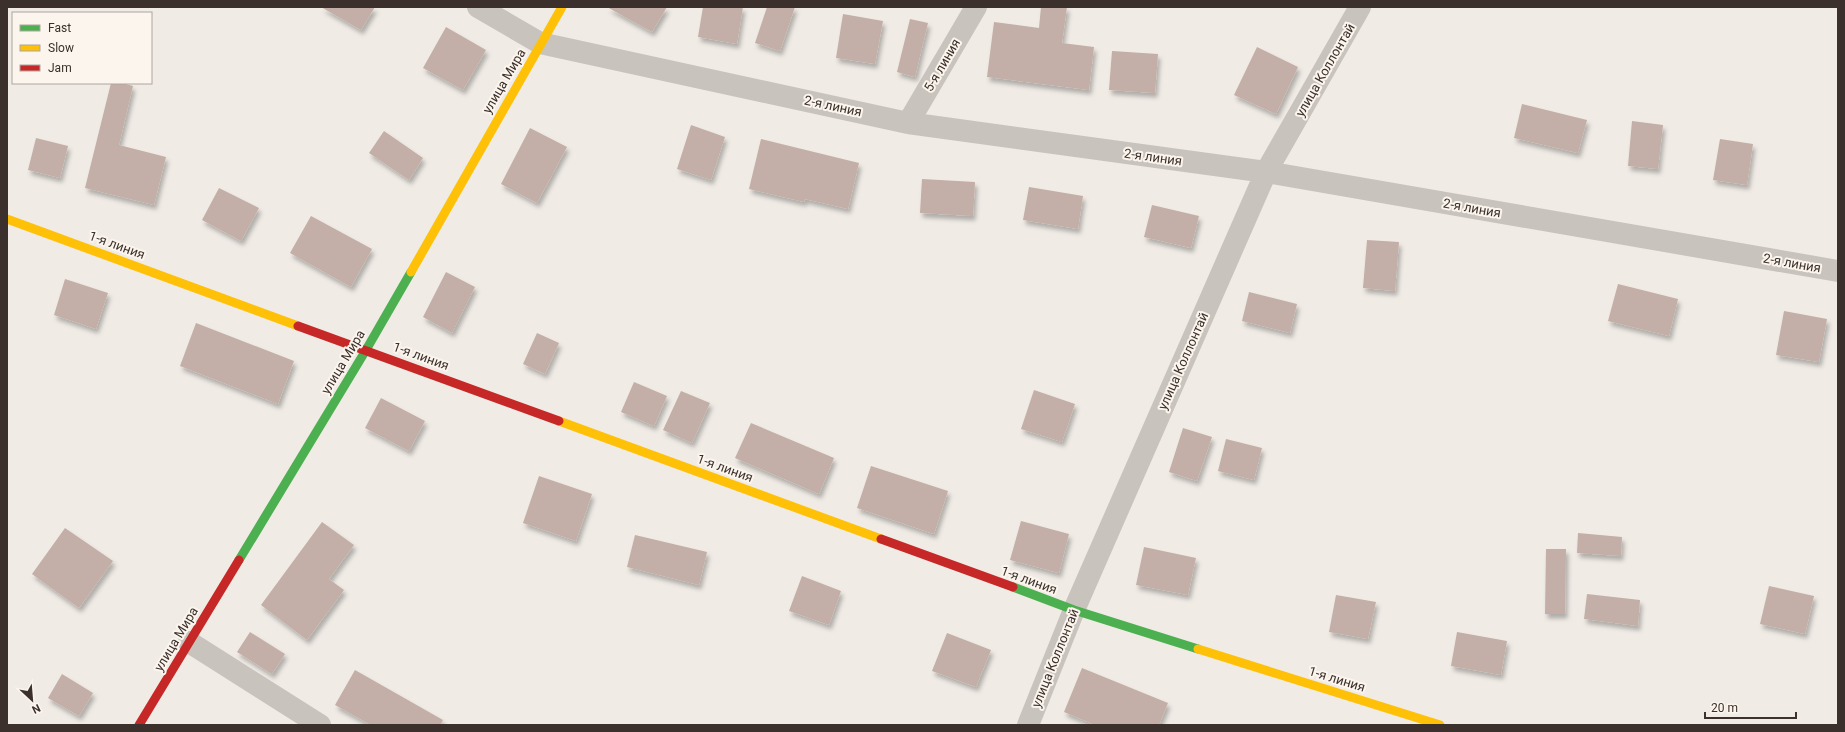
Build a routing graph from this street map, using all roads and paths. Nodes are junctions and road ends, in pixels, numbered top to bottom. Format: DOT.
graph roads {
  1 [pos="478,7"];
  2 [pos="562,7"];
  3 [pos="976,7"];
  4 [pos="1360,7"];
  5 [pos="540,43"];
  6 [pos="908,123"];
  7 [pos="1266,172"];
  8 [pos="7,219"];
  9 [pos="1838,271"];
  10 [pos="366,350"];
  11 [pos="1074,610"];
  12 [pos="189,642"];
  13 [pos="139,725"];
  14 [pos="320,725"];
  15 [pos="1028,725"];
  16 [pos="1440,725"];
  1 -- 5 [label="street, 2-я линия"];
  2 -- 5 [label="street, улица Мира"];
  3 -- 6 [label="street, 5-я линия"];
  4 -- 7 [label="street, улица Коллонтай"];
  5 -- 6 [label="street, 2-я линия"];
  5 -- 10 [label="street, улица Мира"];
  6 -- 7 [label="street, 2-я линия"];
  7 -- 9 [label="street, 2-я линия"];
  7 -- 11 [label="street, улица Коллонтай"];
  8 -- 10 [label="street, 1-я линия"];
  10 -- 11 [label="street, 1-я линия"];
  10 -- 12 [label="street, улица Мира"];
  11 -- 15 [label="street, улица Коллонтай"];
  11 -- 16 [label="street, 1-я линия"];
  12 -- 13 [label="street, улица Мира"];
  12 -- 14 [label="street"];
}
